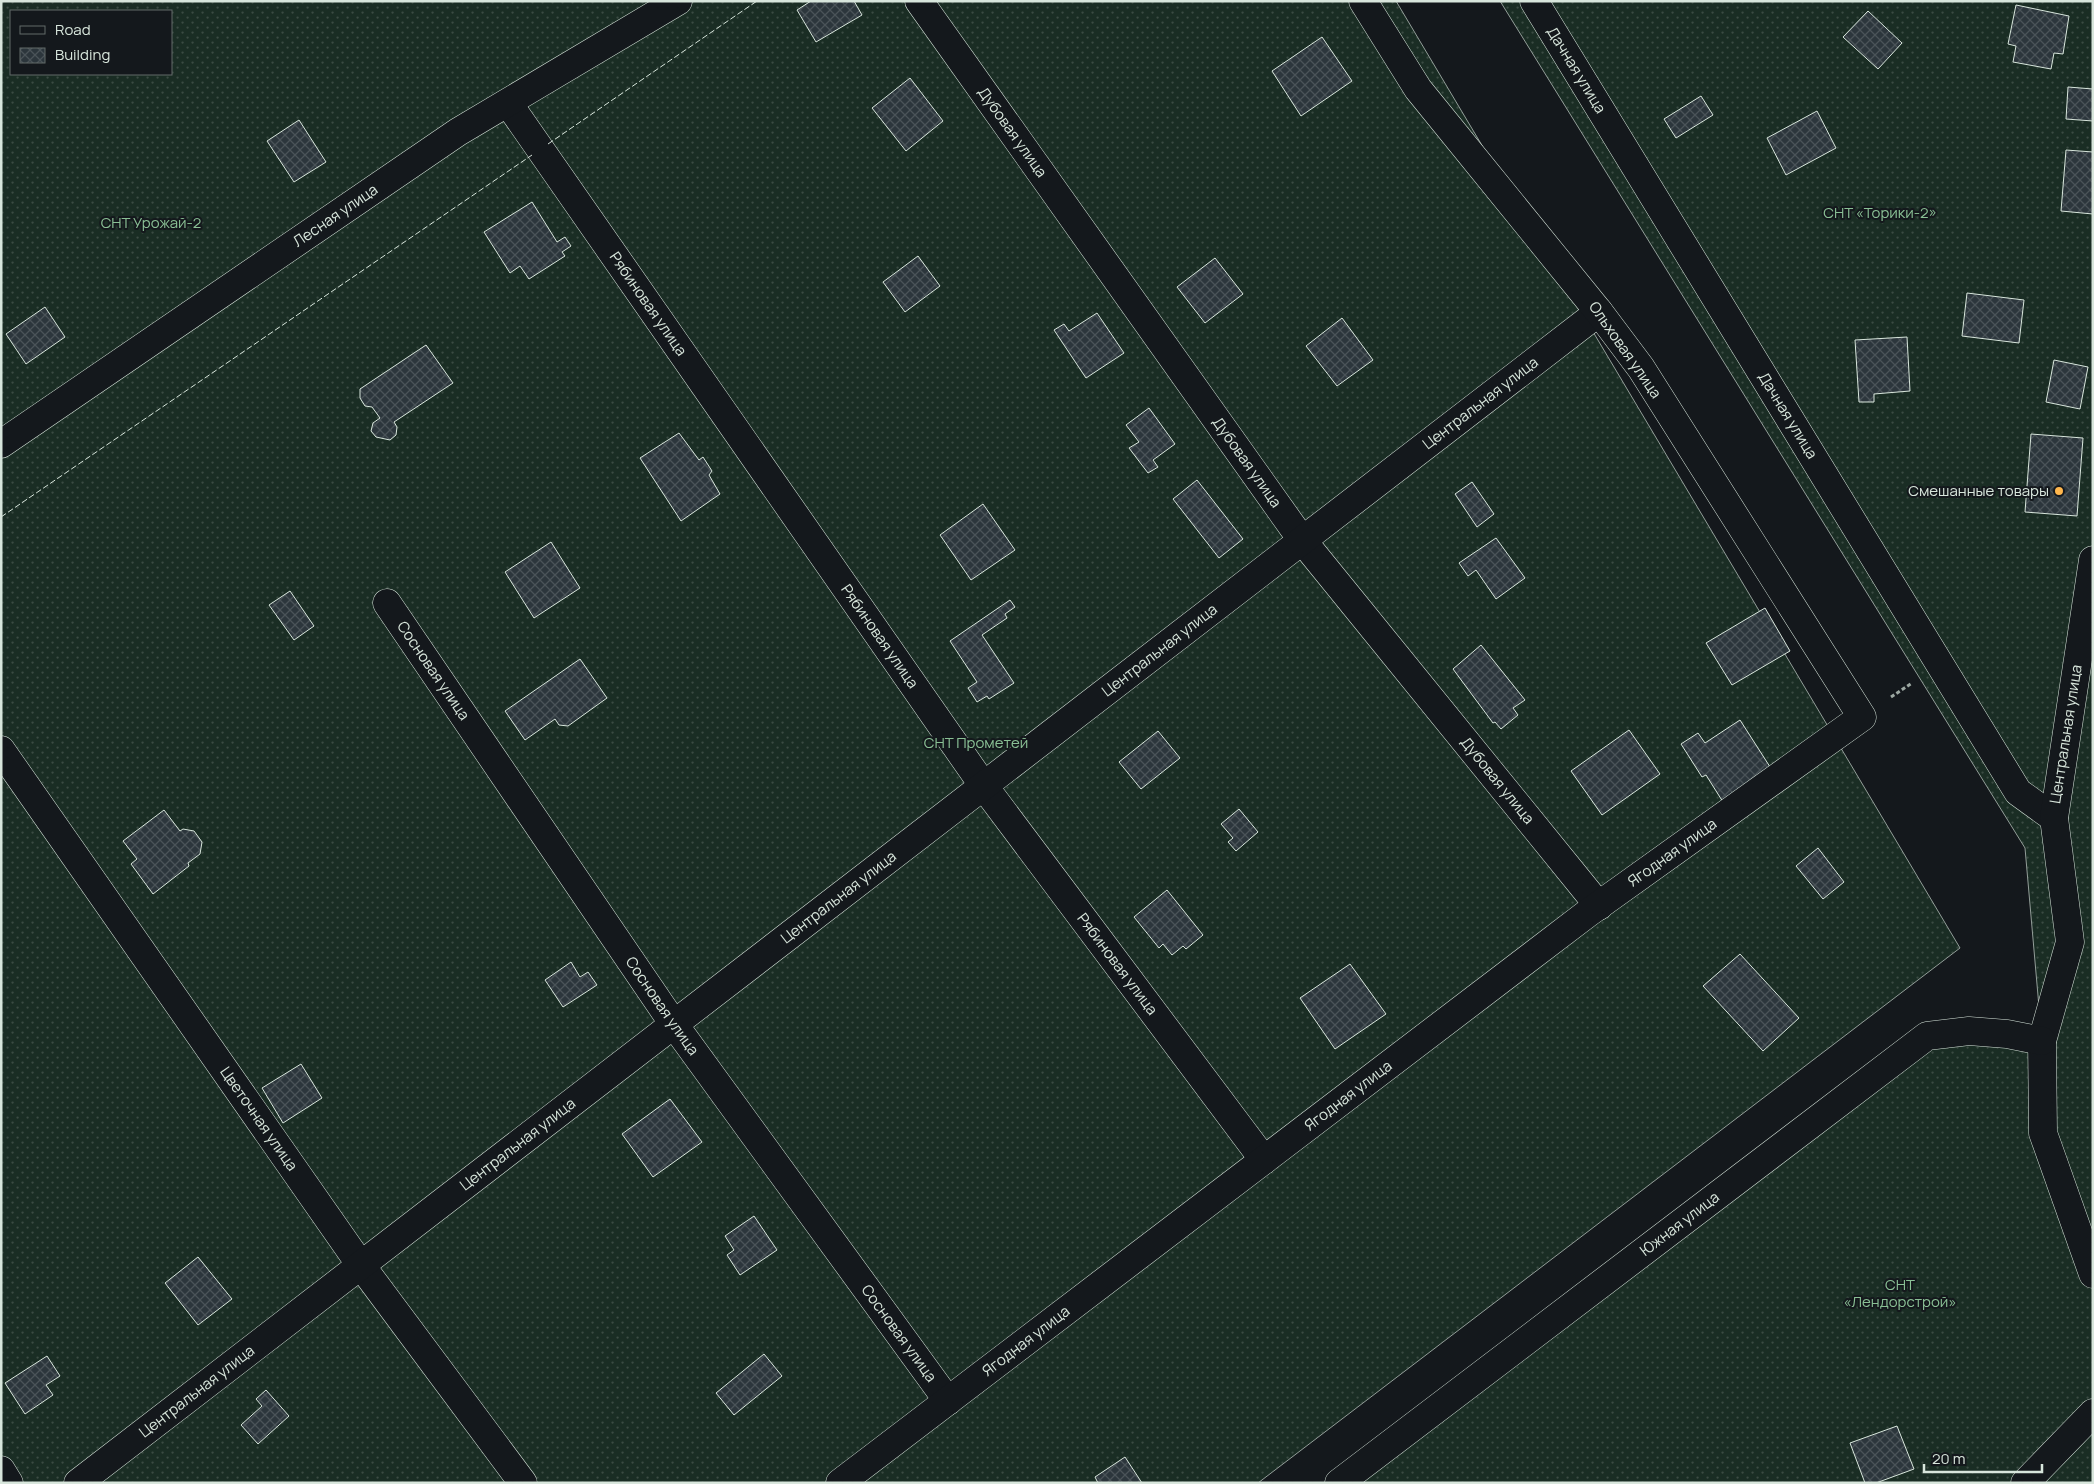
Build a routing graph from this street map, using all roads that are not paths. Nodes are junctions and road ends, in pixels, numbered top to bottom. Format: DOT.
graph roads {
  1 [pos="678,1"];
  2 [pos="919,1"];
  3 [pos="1363,1"];
  4 [pos="1534,1"];
  5 [pos="508,103"];
  6 [pos="1599,312"];
  7 [pos="1,444"];
  8 [pos="1302,540"];
  9 [pos="2093,560"];
  10 [pos="387,603"];
  11 [pos="1862,717"];
  12 [pos="1,750"];
  13 [pos="983,786"];
  14 [pos="2054,818"];
  15 [pos="1599,906"];
  16 [pos="673,1023"];
  17 [pos="2042,1041"];
  18 [pos="1264,1160"];
  19 [pos="360,1264"];
  20 [pos="2093,1274"];
  21 [pos="948,1400"];
  22 [pos="2093,1413"];
  23 [pos="1,1470"];
  24 [pos="9,1483"];
  25 [pos="78,1483"];
  26 [pos="523,1483"];
  27 [pos="840,1483"];
  28 [pos="1339,1483"];
  29 [pos="2025,1483"];
  1 -- 5 [label="street, Лесная улица"];
  2 -- 8 [label="street, Дубовая улица"];
  3 -- 6 [label="street, Ольховая улица"];
  4 -- 14 [label="street, Дачная улица"];
  5 -- 7 [label="street, Лесная улица"];
  5 -- 13 [label="street, Рябиновая улица"];
  6 -- 8 [label="street, Центральная улица"];
  6 -- 11 [label="street, Ольховая улица"];
  8 -- 13 [label="street, Центральная улица"];
  8 -- 15 [label="street, Дубовая улица"];
  9 -- 14 [label="street, Центральная улица"];
  10 -- 16 [label="street, Сосновая улица"];
  11 -- 15 [label="street, Ягодная улица"];
  12 -- 19 [label="street, Цветочная улица"];
  13 -- 16 [label="street, Центральная улица"];
  13 -- 18 [label="street, Рябиновая улица"];
  14 -- 17 [label="street, Центральная улица"];
  15 -- 18 [label="street, Ягодная улица"];
  16 -- 19 [label="street, Центральная улица"];
  16 -- 21 [label="street, Сосновая улица"];
  17 -- 20 [label="street, Центральная улица"];
  17 -- 28 [label="street, Южная улица"];
  18 -- 21 [label="street, Ягодная улица"];
  19 -- 25 [label="street, Центральная улица"];
  19 -- 26 [label="street, Цветочная улица"];
  21 -- 27 [label="street, Ягодная улица"];
  22 -- 29 [label="street"];
  23 -- 24 [label="street"];
}
